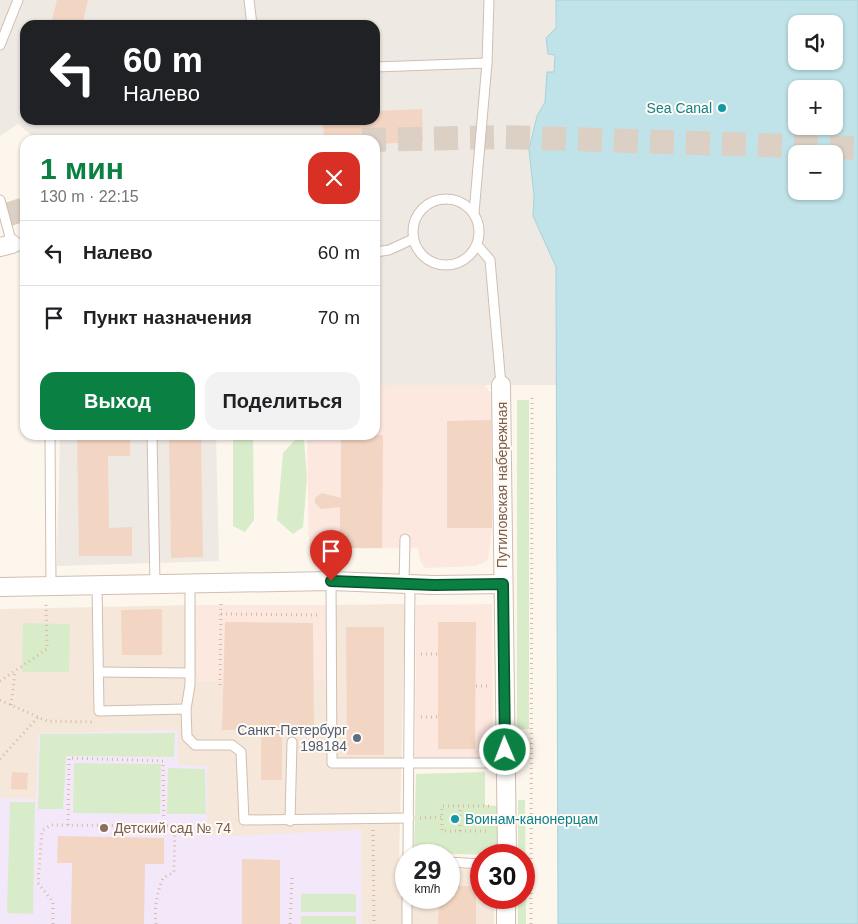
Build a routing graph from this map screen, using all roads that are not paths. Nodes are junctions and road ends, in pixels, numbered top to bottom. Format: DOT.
graph roads {
  1 [pos="18,0"];
  2 [pos="249,0"];
  3 [pos="489,0"];
  4 [pos="251,20"];
  5 [pos="0,45"];
  6 [pos="487,62"];
  7 [pos="380,67"];
  8 [pos="0,200"];
  9 [pos="474,213"];
  10 [pos="413,239"];
  11 [pos="477,245"];
  12 [pos="12,246"];
  13 [pos="380,251"];
  14 [pos="501,385"];
  15 [pos="50,440"];
  16 [pos="152,440"];
  17 [pos="405,539"];
  18 [pos="331,581"];
  19 [pos="190,582"];
  20 [pos="155,583"];
  21 [pos="407,583"];
  22 [pos="503,584"];
  23 [pos="98,586"];
  24 [pos="0,587"];
  25 [pos="49,594"];
  26 [pos="100,672"];
  27 [pos="190,672"];
  28 [pos="186,709"];
  29 [pos="294,737"];
  30 [pos="409,764"];
  31 [pos="505,764"];
  32 [pos="409,818"];
  33 [pos="290,821"];
  34 [pos="408,844"];
  35 [pos="506,844"];
  36 [pos="407,909"];
  37 [pos="506,909"];
  38 [pos="407,924"];
  39 [pos="506,924"];
  1 -- 5 [label="lane"];
  2 -- 4 [label="lane"];
  3 -- 6 [label="lane"];
  6 -- 7 [label="lane"];
  6 -- 9 [label="lane"];
  8 -- 12 [label="lane"];
  9 -- 10 [label="lane"];
  9 -- 11 [label="lane"];
  10 -- 11 [label="lane"];
  10 -- 13 [label="lane"];
  11 -- 14 [label="lane"];
  14 -- 22 [label="street, Путиловская набережная"];
  15 -- 25 [label="lane"];
  16 -- 20 [label="lane"];
  17 -- 21 [label="lane"];
  18 -- 19 [label="street"];
  18 -- 21 [label="street"];
  18 -- 30 [label="lane"];
  19 -- 20 [label="street"];
  19 -- 27 [label="lane"];
  20 -- 23 [label="street"];
  21 -- 22 [label="street"];
  21 -- 30 [label="lane"];
  22 -- 31 [label="street, Путиловская набережная"];
  23 -- 25 [label="street"];
  23 -- 26 [label="lane"];
  24 -- 25 [label="street"];
  26 -- 27 [label="lane"];
  26 -- 28 [label="lane"];
  27 -- 28 [label="lane"];
  28 -- 33 [label="lane"];
  29 -- 33 [label="lane"];
  30 -- 31 [label="lane"];
  30 -- 32 [label="lane"];
  31 -- 35 [label="street, Путиловская набережная"];
  32 -- 33 [label="lane"];
  32 -- 34 [label="lane"];
  36 -- 38 [label="lane"];
  37 -- 39 [label="street"];
}
